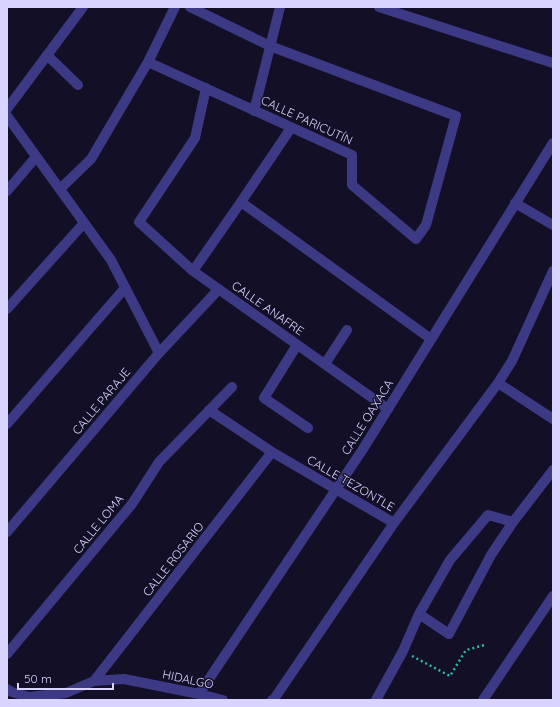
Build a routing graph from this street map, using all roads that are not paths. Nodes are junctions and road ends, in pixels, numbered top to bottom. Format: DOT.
graph roads {
  1 [pos="83,7"];
  2 [pos="175,7"];
  3 [pos="190,7"];
  4 [pos="280,7"];
  5 [pos="378,7"];
  6 [pos="270,46"];
  7 [pos="47,55"];
  8 [pos="148,62"];
  9 [pos="553,63"];
  10 [pos="78,85"];
  11 [pos="206,88"];
  12 [pos="7,109"];
  13 [pos="254,111"];
  14 [pos="7,116"];
  15 [pos="291,128"];
  16 [pos="553,143"];
  17 [pos="36,157"];
  18 [pos="60,189"];
  19 [pos="7,191"];
  20 [pos="241,202"];
  21 [pos="515,203"];
  22 [pos="84,223"];
  23 [pos="553,225"];
  24 [pos="193,271"];
  25 [pos="553,271"];
  26 [pos="125,288"];
  27 [pos="219,289"];
  28 [pos="7,309"];
  29 [pos="347,330"];
  30 [pos="431,339"];
  31 [pos="297,345"];
  32 [pos="159,353"];
  33 [pos="325,364"];
  34 [pos="498,383"];
  35 [pos="232,387"];
  36 [pos="388,409"];
  37 [pos="209,410"];
  38 [pos="553,419"];
  39 [pos="7,424"];
  40 [pos="308,428"];
  41 [pos="272,452"];
  42 [pos="553,470"];
  43 [pos="335,490"];
  44 [pos="513,522"];
  45 [pos="394,523"];
  46 [pos="7,532"];
  47 [pos="553,596"];
  48 [pos="419,614"];
  49 [pos="7,654"];
  50 [pos="94,681"];
  51 [pos="7,689"];
  52 [pos="197,697"];
  53 [pos="223,700"];
  54 [pos="275,700"];
  55 [pos="376,700"];
  56 [pos="483,700"];
  1 -- 7 [label="street"];
  2 -- 8 [label="street"];
  3 -- 6 [label="street"];
  4 -- 6 [label="street"];
  5 -- 9 [label="street"];
  6 -- 13 [label="street"];
  6 -- 15 [label="street, CALLE PARICUTÍN"];
  7 -- 10 [label="street"];
  7 -- 12 [label="street"];
  8 -- 11 [label="street, CALLE PARICUTÍN"];
  8 -- 18 [label="street"];
  11 -- 13 [label="street, CALLE PARICUTÍN"];
  11 -- 24 [label="street, CALLE ANAFRE"];
  13 -- 15 [label="street, CALLE PARICUTÍN"];
  14 -- 17 [label="street"];
  15 -- 20 [label="street"];
  16 -- 21 [label="street, CALLE OAXACA"];
  17 -- 18 [label="street"];
  17 -- 19 [label="street"];
  18 -- 22 [label="street"];
  20 -- 24 [label="street"];
  20 -- 30 [label="street"];
  21 -- 23 [label="street"];
  21 -- 30 [label="street, CALLE OAXACA"];
  22 -- 26 [label="street"];
  22 -- 28 [label="street"];
  24 -- 27 [label="street, CALLE ANAFRE"];
  25 -- 34 [label="street, CALLE TEZONTLE"];
  26 -- 32 [label="street"];
  26 -- 39 [label="street"];
  27 -- 31 [label="street, CALLE ANAFRE"];
  27 -- 32 [label="street, CALLE PARAJE"];
  29 -- 33 [label="street"];
  30 -- 36 [label="street, CALLE OAXACA"];
  31 -- 33 [label="street, CALLE ANAFRE"];
  31 -- 40 [label="street"];
  32 -- 46 [label="street, CALLE PARAJE"];
  33 -- 36 [label="street, CALLE ANAFRE"];
  34 -- 38 [label="street"];
  34 -- 45 [label="street, CALLE TEZONTLE"];
  35 -- 37 [label="street, CALLE LOMA"];
  36 -- 43 [label="street, CALLE OAXACA"];
  37 -- 41 [label="street, CALLE TEZONTLE"];
  37 -- 49 [label="street, CALLE LOMA"];
  41 -- 43 [label="street, CALLE TEZONTLE"];
  41 -- 50 [label="street, CALLE ROSARIO"];
  42 -- 44 [label="street"];
  43 -- 45 [label="street, CALLE TEZONTLE"];
  43 -- 52 [label="street, CALLE OAXACA"];
  44 -- 48 [label="street"];
  44 -- 48 [label="street"];
  45 -- 54 [label="street"];
  47 -- 56 [label="street"];
  48 -- 55 [label="street"];
  50 -- 51 [label="street, HIDALGO"];
  50 -- 52 [label="street, HIDALGO"];
  52 -- 53 [label="street, HIDALGO"];
}
